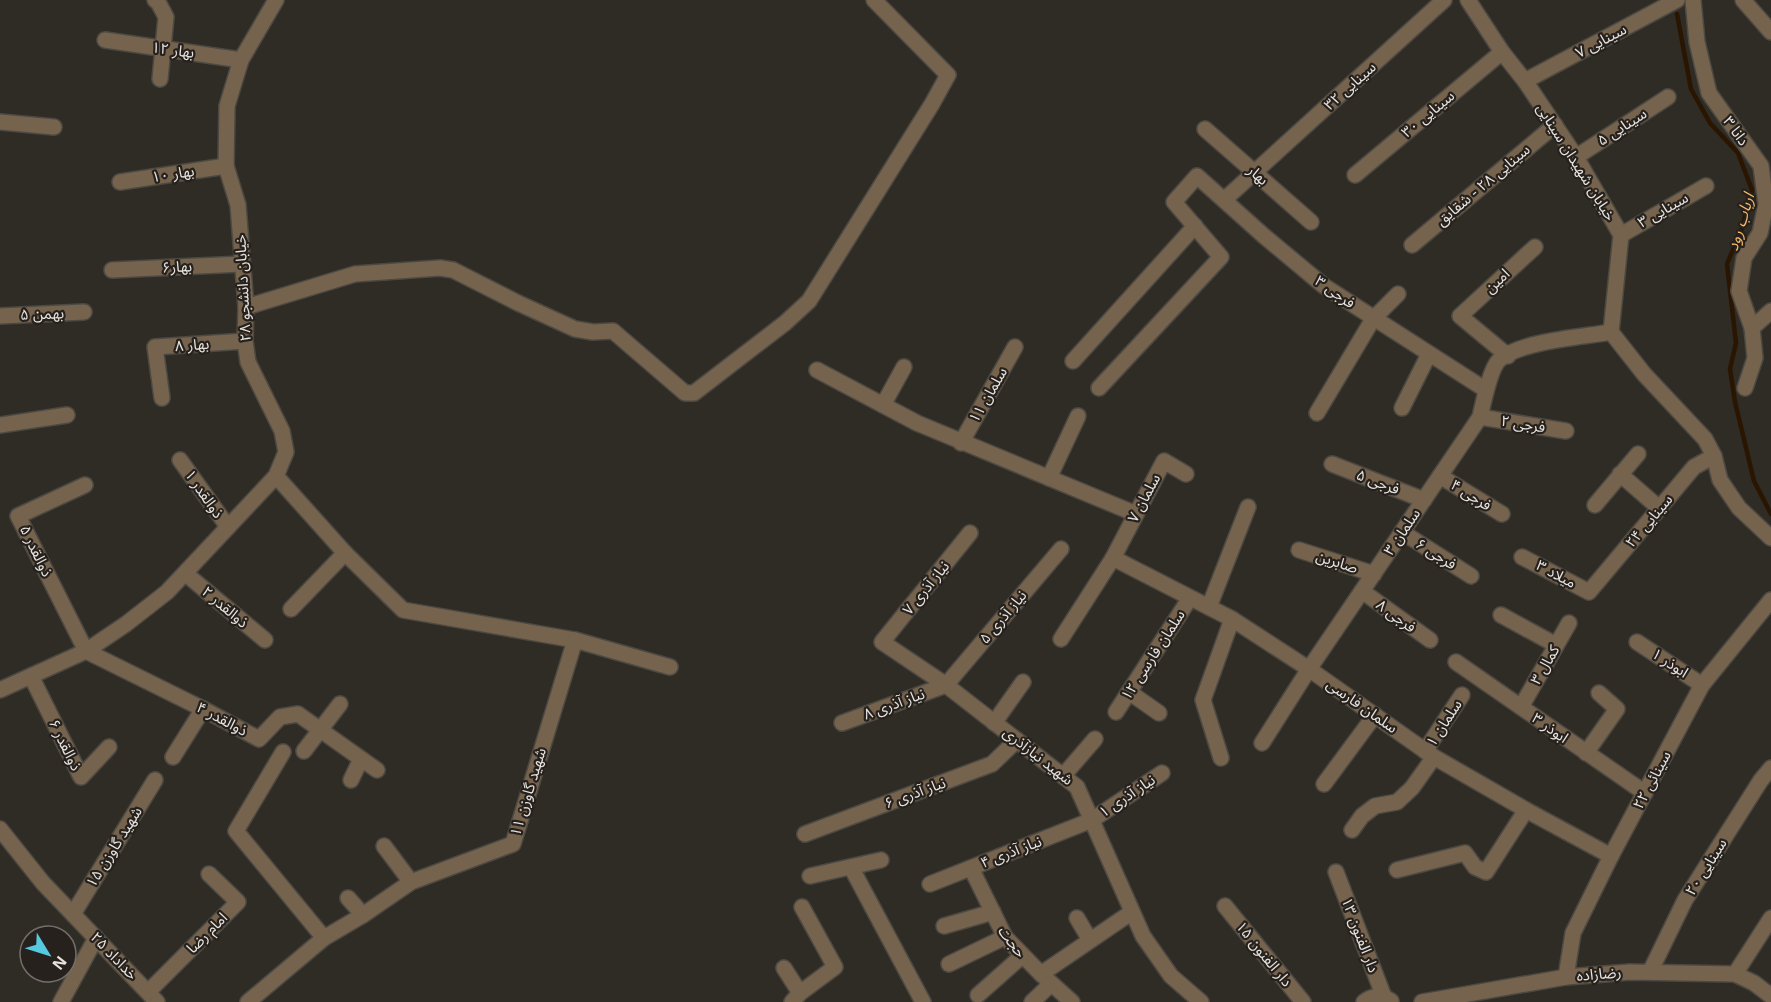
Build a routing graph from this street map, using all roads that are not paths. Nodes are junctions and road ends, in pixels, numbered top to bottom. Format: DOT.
graph roads {
  1 [pos="155,0"];
  2 [pos="276,0"];
  3 [pos="874,0"];
  4 [pos="1444,0"];
  5 [pos="1468,0"];
  6 [pos="1677,0"];
  7 [pos="1693,0"];
  8 [pos="1743,0"];
  9 [pos="1771,32"];
  10 [pos="105,40"];
  11 [pos="162,48"];
  12 [pos="1502,52"];
  13 [pos="240,60"];
  14 [pos="160,79"];
  15 [pos="1525,81"];
  16 [pos="1668,97"];
  17 [pos="0,122"];
  18 [pos="1555,125"];
  19 [pos="54,127"];
  20 [pos="1205,129"];
  21 [pos="1576,157"];
  22 [pos="226,166"];
  23 [pos="1255,172"];
  24 [pos="1354,176"];
  25 [pos="120,182"];
  26 [pos="1706,186"];
  27 [pos="1224,200"];
  28 [pos="1311,222"];
  29 [pos="1195,226"];
  30 [pos="1621,235"];
  31 [pos="1412,245"];
  32 [pos="1535,247"];
  33 [pos="242,264"];
  34 [pos="112,270"];
  35 [pos="1398,294"];
  36 [pos="246,307"];
  37 [pos="1771,311"];
  38 [pos="84,312"];
  39 [pos="0,316"];
  40 [pos="1373,319"];
  41 [pos="1752,328"];
  42 [pos="1611,332"];
  43 [pos="245,341"];
  44 [pos="1016,347"];
  45 [pos="1429,354"];
  46 [pos="1508,356"];
  47 [pos="1073,361"];
  48 [pos="904,367"];
  49 [pos="817,370"];
  50 [pos="1099,388"];
  51 [pos="1744,388"];
  52 [pos="1486,390"];
  53 [pos="162,398"];
  54 [pos="883,405"];
  55 [pos="1402,408"];
  56 [pos="1317,413"];
  57 [pos="67,415"];
  58 [pos="1078,416"];
  59 [pos="1480,417"];
  60 [pos="0,425"];
  61 [pos="1566,430"];
  62 [pos="961,443"];
  63 [pos="1638,454"];
  64 [pos="1714,456"];
  65 [pos="180,460"];
  66 [pos="1332,464"];
  67 [pos="1186,474"];
  68 [pos="1620,474"];
  69 [pos="276,476"];
  70 [pos="1440,476"];
  71 [pos="1049,478"];
  72 [pos="85,485"];
  73 [pos="1424,500"];
  74 [pos="1594,505"];
  75 [pos="1248,507"];
  76 [pos="1659,508"];
  77 [pos="1136,514"];
  78 [pos="1502,514"];
  79 [pos="228,527"];
  80 [pos="1402,532"];
  81 [pos="970,533"];
  82 [pos="1771,538"];
  83 [pos="1060,549"];
  84 [pos="1299,550"];
  85 [pos="345,553"];
  86 [pos="1522,557"];
  87 [pos="1113,558"];
  88 [pos="186,574"];
  89 [pos="1374,574"];
  90 [pos="1471,576"];
  91 [pos="1362,591"];
  92 [pos="1589,592"];
  93 [pos="1190,598"];
  94 [pos="1771,600"];
  95 [pos="1209,607"];
  96 [pos="291,609"];
  97 [pos="1501,615"];
  98 [pos="1232,619"];
  99 [pos="1569,623"];
  100 [pos="575,639"];
  101 [pos="1061,639"];
  102 [pos="264,640"];
  103 [pos="1430,640"];
  104 [pos="882,642"];
  105 [pos="1637,642"];
  106 [pos="1556,645"];
  107 [pos="86,651"];
  108 [pos="1456,662"];
  109 [pos="670,667"];
  110 [pos="1309,669"];
  111 [pos="32,676"];
  112 [pos="1023,682"];
  113 [pos="946,685"];
  114 [pos="1702,685"];
  115 [pos="0,690"];
  116 [pos="1128,692"];
  117 [pos="1599,693"];
  118 [pos="1462,695"];
  119 [pos="340,704"];
  120 [pos="1521,707"];
  121 [pos="203,709"];
  122 [pos="1116,712"];
  123 [pos="1159,713"];
  124 [pos="1375,715"];
  125 [pos="842,723"];
  126 [pos="994,723"];
  127 [pos="320,729"];
  128 [pos="1095,739"];
  129 [pos="1017,740"];
  130 [pos="1262,743"];
  131 [pos="109,747"];
  132 [pos="304,751"];
  133 [pos="283,752"];
  134 [pos="1586,753"];
  135 [pos="1430,754"];
  136 [pos="173,757"];
  137 [pos="1221,758"];
  138 [pos="361,759"];
  139 [pos="1771,768"];
  140 [pos="377,770"];
  141 [pos="1162,772"];
  142 [pos="1063,776"];
  143 [pos="156,780"];
  144 [pos="351,780"];
  145 [pos="1324,784"];
  146 [pos="1645,794"];
  147 [pos="1526,810"];
  148 [pos="1092,820"];
  149 [pos="0,829"];
  150 [pos="1352,830"];
  151 [pos="805,834"];
  152 [pos="5,846"];
  153 [pos="384,846"];
  154 [pos="1611,855"];
  155 [pos="881,860"];
  156 [pos="851,867"];
  157 [pos="971,868"];
  158 [pos="1397,870"];
  159 [pos="1336,873"];
  160 [pos="209,874"];
  161 [pos="810,876"];
  162 [pos="411,882"];
  163 [pos="930,884"];
  164 [pos="348,898"];
  165 [pos="1225,906"];
  166 [pos="802,907"];
  167 [pos="993,912"];
  168 [pos="1132,912"];
  169 [pos="73,914"];
  170 [pos="363,915"];
  171 [pos="1077,918"];
  172 [pos="1771,918"];
  173 [pos="944,926"];
  174 [pos="1005,937"];
  175 [pos="96,938"];
  176 [pos="324,938"];
  177 [pos="1090,940"];
  178 [pos="1022,956"];
  179 [pos="950,964"];
  180 [pos="784,968"];
  181 [pos="1650,972"];
  182 [pos="1735,974"];
  183 [pos="1566,977"];
  184 [pos="1046,979"];
  185 [pos="978,996"];
  186 [pos="1771,996"];
  187 [pos="153,997"];
  188 [pos="796,997"];
  189 [pos="1388,1000"];
  190 [pos="61,1002"];
  191 [pos="248,1002"];
  192 [pos="923,1002"];
  193 [pos="1032,1002"];
  194 [pos="1072,1002"];
  195 [pos="1201,1002"];
  196 [pos="1303,1002"];
  197 [pos="1364,1002"];
  198 [pos="1422,1002"];
  1 -- 11 [label="street"];
  2 -- 13 [label="street, خیابان دانشجو ۲۸"];
  3 -- 36 [label="street"];
  4 -- 23 [label="street, سینایی ۳۲"];
  5 -- 12 [label="street, خیابان شهیدان سینایی"];
  6 -- 15 [label="street, سینایی ۷"];
  7 -- 41 [label="street, دانا ۳"];
  8 -- 9 [label="street"];
  10 -- 11 [label="street, بهار ۱۲"];
  11 -- 13 [label="street, بهار ۱۲"];
  11 -- 14 [label="street"];
  12 -- 15 [label="street, خیابان شهیدان سینایی"];
  12 -- 24 [label="street, سینایی ۳۰"];
  13 -- 22 [label="street, خیابان دانشجو ۲۸"];
  15 -- 18 [label="street, خیابان شهیدان سینایی"];
  16 -- 21 [label="street, سینایی ۵"];
  17 -- 19 [label="street"];
  18 -- 21 [label="street, خیابان شهیدان سینایی"];
  18 -- 31 [label="street, سینایی ۲۸ - شقایق"];
  20 -- 23 [label="street, بهار"];
  21 -- 30 [label="street, خیابان شهیدان سینایی"];
  22 -- 25 [label="street, بهار ۱۰"];
  22 -- 33 [label="street, خیابان دانشجو ۲۸"];
  23 -- 27 [label="street, سینایی ۳۲"];
  23 -- 28 [label="street, بهار"];
  26 -- 30 [label="street, سینایی ۳"];
  27 -- 29 [label="street, فرجی ۳"];
  27 -- 40 [label="street, فرجی ۳"];
  29 -- 47 [label="street"];
  29 -- 50 [label="street"];
  30 -- 42 [label="street, خیابان شهیدان سینایی"];
  32 -- 46 [label="street, امین"];
  33 -- 34 [label="street, بهار۶"];
  33 -- 36 [label="street, خیابان دانشجو ۲۸"];
  35 -- 40 [label="street"];
  36 -- 43 [label="street, خیابان دانشجو ۲۸"];
  37 -- 41 [label="street"];
  38 -- 39 [label="street, بهمن ۵"];
  40 -- 45 [label="street, فرجی ۳"];
  40 -- 56 [label="street"];
  41 -- 51 [label="street, دانا ۳"];
  42 -- 46 [label="street"];
  42 -- 64 [label="street"];
  43 -- 53 [label="street, بهار ۸"];
  43 -- 69 [label="street, خیابان دانشجو ۲۸"];
  44 -- 62 [label="street, سلمان ۱۱"];
  45 -- 52 [label="street, فرجی ۳"];
  45 -- 55 [label="street"];
  46 -- 52 [label="street, سلمان ۳"];
  48 -- 54 [label="street"];
  49 -- 54 [label="street"];
  52 -- 59 [label="street, سلمان ۳"];
  54 -- 62 [label="street"];
  57 -- 60 [label="street"];
  58 -- 71 [label="street"];
  59 -- 61 [label="street, فرجی ۲"];
  59 -- 70 [label="street, سلمان ۳"];
  62 -- 71 [label="street"];
  63 -- 68 [label="street"];
  64 -- 76 [label="street, سینایی ۲۴"];
  64 -- 82 [label="street"];
  65 -- 79 [label="street, ذوالقدر ۱"];
  66 -- 73 [label="street, فرجی ۵"];
  67 -- 77 [label="street, سلمان ۷"];
  68 -- 74 [label="street"];
  68 -- 76 [label="street"];
  69 -- 79 [label="street, خیابان دانشجو ۲۸"];
  69 -- 85 [label="street"];
  70 -- 73 [label="street, سلمان ۳"];
  70 -- 78 [label="street, فرجی ۴"];
  71 -- 77 [label="street"];
  72 -- 107 [label="street, ذوالقدر ۵"];
  73 -- 80 [label="street, سلمان ۳"];
  75 -- 95 [label="street"];
  76 -- 92 [label="street, سینایی ۲۴"];
  77 -- 87 [label="street, سلمان ۷"];
  79 -- 88 [label="street, خیابان دانشجو ۲۸"];
  80 -- 89 [label="street, سلمان ۳"];
  80 -- 90 [label="street, فرجی ۶"];
  81 -- 104 [label="street, نیاز آذری ۷"];
  83 -- 113 [label="street, نیاز آذری ۵"];
  84 -- 89 [label="street, صابرین"];
  85 -- 96 [label="street"];
  85 -- 100 [label="street"];
  86 -- 92 [label="street, میلاد ۳"];
  87 -- 93 [label="street, سلمان فارسی"];
  87 -- 101 [label="street, سلمان ۷"];
  88 -- 102 [label="street, ذوالقدر ۲"];
  88 -- 107 [label="street, خیابان دانشجو ۲۸"];
  89 -- 91 [label="street, سلمان ۳"];
  91 -- 103 [label="street, فرجی ۸"];
  91 -- 110 [label="street, سلمان ۳"];
  93 -- 95 [label="street, سلمان فارسی"];
  93 -- 116 [label="street, سلمان فارسی ۱۲"];
  94 -- 114 [label="street, سینائی ۲۲"];
  95 -- 98 [label="street, سلمان فارسی"];
  97 -- 106 [label="street"];
  98 -- 110 [label="street, سلمان فارسی"];
  98 -- 137 [label="street"];
  99 -- 106 [label="street, کمال ۳"];
  100 -- 109 [label="street"];
  100 -- 162 [label="street, شهید گاوزن ۱۱"];
  104 -- 113 [label="street, شهید نیازآذری"];
  105 -- 114 [label="street, ابوذر ۱"];
  106 -- 120 [label="street, کمال ۳"];
  107 -- 111 [label="street, خیابان دانشجو ۲۸"];
  107 -- 121 [label="street, ذوالقدر ۴"];
  108 -- 120 [label="street, ابوذر ۳"];
  110 -- 124 [label="street, سلمان فارسی"];
  110 -- 130 [label="street, سلمان ۳"];
  111 -- 115 [label="street, خیابان دانشجو ۲۸"];
  111 -- 131 [label="street, ذوالقدر ۶"];
  112 -- 126 [label="street"];
  113 -- 125 [label="street, نیاز آذری ۸"];
  113 -- 126 [label="street, شهید نیازآذری"];
  114 -- 146 [label="street, سینائی ۲۲"];
  116 -- 122 [label="street, سلمان فارسی ۱۲"];
  116 -- 123 [label="street"];
  117 -- 134 [label="street"];
  118 -- 135 [label="street, سلمان ۱"];
  119 -- 127 [label="street"];
  120 -- 134 [label="street, ابوذر ۳"];
  121 -- 127 [label="street, ذوالقدر ۴"];
  121 -- 136 [label="street"];
  124 -- 135 [label="street, سلمان فارسی"];
  124 -- 145 [label="street"];
  126 -- 129 [label="street, شهید نیازآذری"];
  127 -- 132 [label="street"];
  127 -- 138 [label="street, ذوالقدر ۴"];
  128 -- 142 [label="street"];
  129 -- 142 [label="street, شهید نیازآذری"];
  129 -- 151 [label="street, نیاز آذری ۶"];
  133 -- 176 [label="street"];
  134 -- 146 [label="street, ابوذر ۳"];
  135 -- 147 [label="street, سلمان فارسی"];
  135 -- 150 [label="street, سلمان ۱"];
  138 -- 140 [label="street, ذوالقدر ۴"];
  138 -- 144 [label="street"];
  139 -- 181 [label="street, سینایی ۲۰"];
  141 -- 148 [label="street, نیاز آذری ۱"];
  142 -- 148 [label="street, شهید نیازآذری"];
  143 -- 169 [label="street, شهید گاوزن ۱۵"];
  146 -- 154 [label="street, سینائی ۲۲"];
  147 -- 154 [label="street, سلمان فارسی"];
  147 -- 158 [label="street"];
  148 -- 157 [label="street, نیاز آذری ۴"];
  148 -- 168 [label="street, شهید نیازآذری"];
  149 -- 152 [label="street, خداداد ۲۵"];
  152 -- 169 [label="street, خداداد ۲۵"];
  153 -- 162 [label="street"];
  154 -- 183 [label="street, سینائی ۲۲"];
  155 -- 156 [label="street"];
  156 -- 161 [label="street"];
  156 -- 192 [label="street"];
  157 -- 163 [label="street, نیاز آذری ۴"];
  157 -- 167 [label="street, حجت"];
  159 -- 189 [label="street, دار الفنون ۱۳"];
  160 -- 187 [label="street, امام رضا"];
  162 -- 170 [label="street, شهید گاوزن ۱۱"];
  164 -- 170 [label="street"];
  165 -- 196 [label="street, دار الفنون ۱۵"];
  166 -- 188 [label="street"];
  167 -- 173 [label="street"];
  167 -- 174 [label="street, حجت"];
  168 -- 177 [label="street"];
  168 -- 195 [label="street, شهید نیازآذری"];
  169 -- 175 [label="street, خداداد ۲۵"];
  170 -- 176 [label="street, شهید گاوزن ۱۱"];
  171 -- 177 [label="street"];
  172 -- 182 [label="street"];
  174 -- 178 [label="street, حجت"];
  174 -- 179 [label="street"];
  175 -- 187 [label="street, خداداد ۲۵"];
  175 -- 190 [label="street"];
  176 -- 191 [label="street, شهید گاوزن ۱۱"];
  177 -- 184 [label="street"];
  178 -- 184 [label="street, حجت"];
  178 -- 185 [label="street"];
  180 -- 188 [label="street"];
  181 -- 182 [label="street, رضازاده"];
  181 -- 183 [label="street, رضازاده"];
  182 -- 186 [label="street, رضازاده"];
  183 -- 198 [label="street, رضازاده"];
  184 -- 193 [label="street"];
  184 -- 194 [label="street, حجت"];
  189 -- 197 [label="street"];
}
